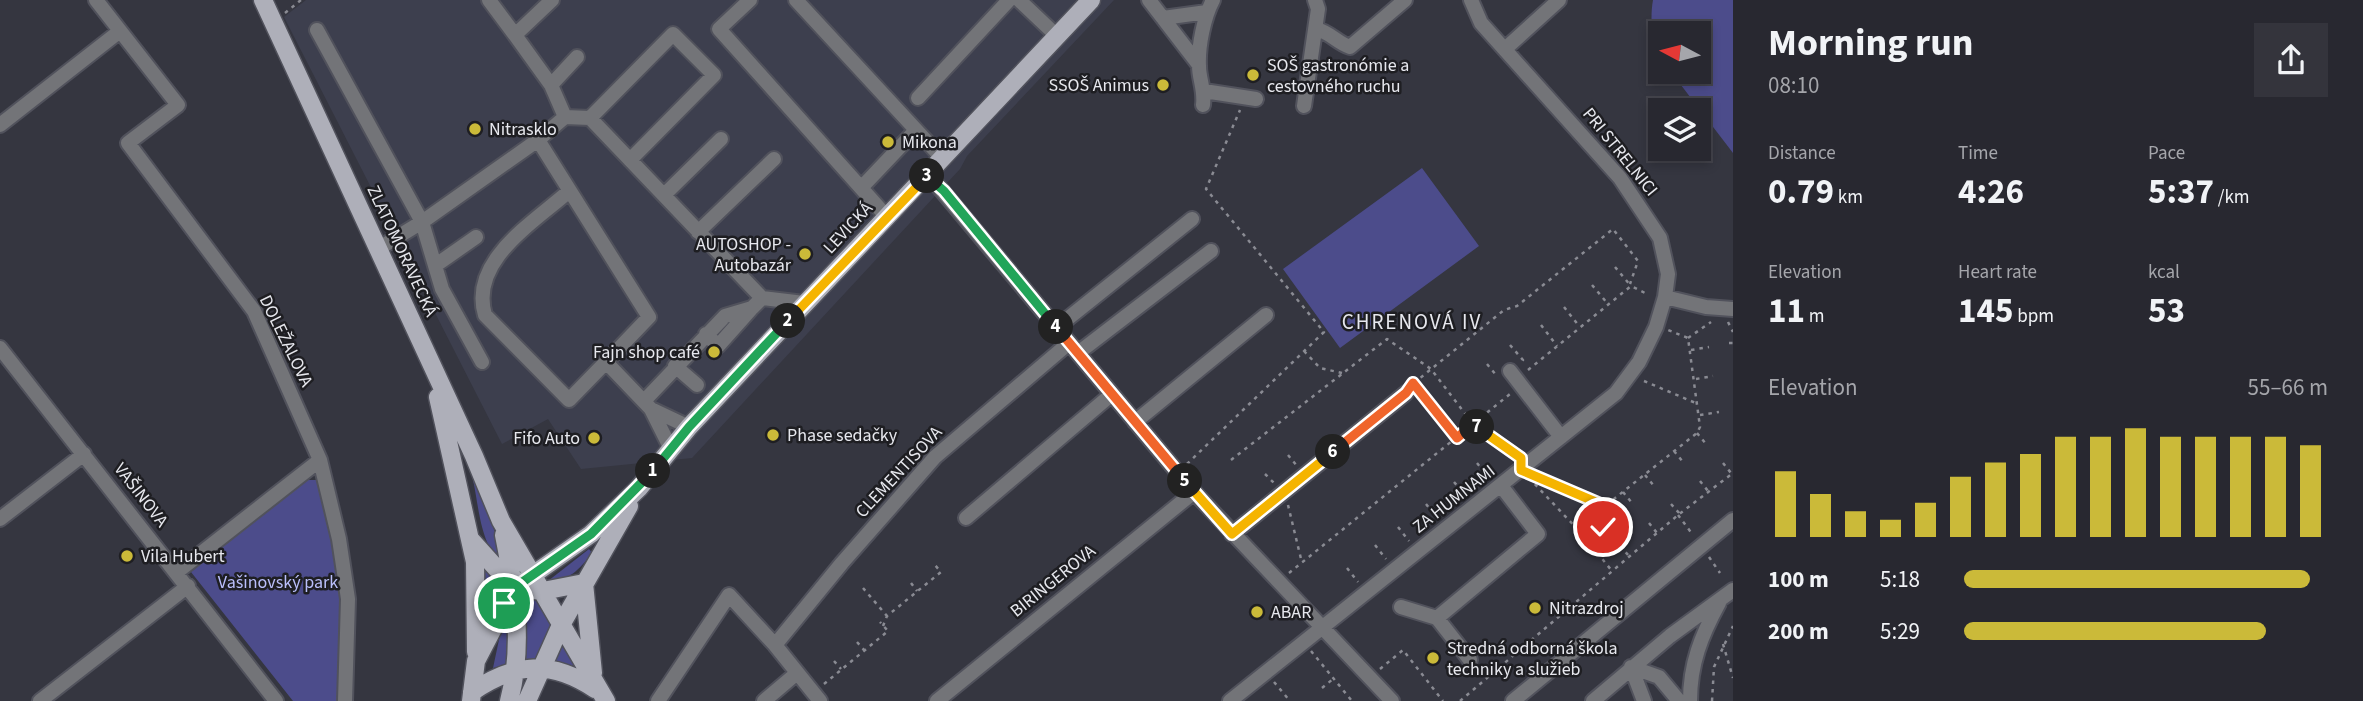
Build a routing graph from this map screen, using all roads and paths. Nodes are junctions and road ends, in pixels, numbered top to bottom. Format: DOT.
graph roads {
  1 [pos="96,0"];
  2 [pos="263,0"];
  3 [pos="301,0"];
  4 [pos="489,0"];
  5 [pos="552,0"];
  6 [pos="796,0"];
  7 [pos="1009,0"];
  8 [pos="1019,0"];
  9 [pos="1091,0"];
  10 [pos="1149,0"];
  11 [pos="1315,0"];
  12 [pos="1405,0"];
  13 [pos="1471,0"];
  14 [pos="1559,0"];
  15 [pos="742,3"];
  16 [pos="1210,6"];
  17 [pos="285,13"];
  18 [pos="1163,18"];
  19 [pos="1316,29"];
  20 [pos="317,30"];
  21 [pos="120,32"];
  22 [pos="515,35"];
  23 [pos="1057,36"];
  24 [pos="1505,49"];
  25 [pos="577,57"];
  26 [pos="1199,65"];
  27 [pos="551,85"];
  28 [pos="918,98"];
  29 [pos="1251,98"];
  30 [pos="1304,106"];
  31 [pos="565,117"];
  32 [pos="590,118"];
  33 [pos="0,125"];
  34 [pos="916,130"];
  35 [pos="721,139"];
  36 [pos="538,140"];
  37 [pos="774,159"];
  38 [pos="943,159"];
  39 [pos="630,160"];
  40 [pos="928,174"];
  41 [pos="861,188"];
  42 [pos="568,192"];
  43 [pos="664,195"];
  44 [pos="887,217"];
  45 [pos="1192,219"];
  46 [pos="422,222"];
  47 [pos="698,232"];
  48 [pos="476,237"];
  49 [pos="1594,243"];
  50 [pos="1598,248"];
  51 [pos="378,249"];
  52 [pos="1211,251"];
  53 [pos="1572,261"];
  54 [pos="436,265"];
  55 [pos="1575,266"];
  56 [pos="1615,267"];
  57 [pos="1544,284"];
  58 [pos="1592,285"];
  59 [pos="1631,285"];
  60 [pos="1547,288"];
  61 [pos="1647,294"];
  62 [pos="1665,297"];
  63 [pos="1521,302"];
  64 [pos="757,303"];
  65 [pos="804,303"];
  66 [pos="1608,305"];
  67 [pos="1524,307"];
  68 [pos="1564,307"];
  69 [pos="1728,315"];
  70 [pos="1266,316"];
  71 [pos="1713,321"];
  72 [pos="1489,322"];
  73 [pos="1541,326"];
  74 [pos="1493,327"];
  75 [pos="1056,328"];
  76 [pos="1580,328"];
  77 [pos="1733,332"];
  78 [pos="1467,340"];
  79 [pos="1470,345"];
  80 [pos="424,346"];
  81 [pos="1557,346"];
  82 [pos="1709,347"];
  83 [pos="0,348"];
  84 [pos="1073,348"];
  85 [pos="1690,350"];
  86 [pos="1304,351"];
  87 [pos="1371,351"];
  88 [pos="1376,357"];
  89 [pos="482,362"];
  90 [pos="606,362"];
  91 [pos="675,366"];
  92 [pos="1348,369"];
  93 [pos="1431,369"];
  94 [pos="1344,373"];
  95 [pos="1353,375"];
  96 [pos="1629,375"];
  97 [pos="1713,376"];
  98 [pos="1516,378"];
  99 [pos="1695,380"];
  100 [pos="697,385"];
  101 [pos="1410,388"];
  102 [pos="1321,392"];
  103 [pos="1112,394"];
  104 [pos="1325,398"];
  105 [pos="1698,404"];
  106 [pos="648,405"];
  107 [pos="1299,409"];
  108 [pos="1719,412"];
  109 [pos="1700,415"];
  110 [pos="1302,416"];
  111 [pos="1135,422"];
  112 [pos="1473,424"];
  113 [pos="689,427"];
  114 [pos="1267,431"];
  115 [pos="1697,433"];
  116 [pos="1271,437"];
  117 [pos="1561,437"];
  118 [pos="1456,438"];
  119 [pos="1461,444"];
  120 [pos="1706,444"];
  121 [pos="671,449"];
  122 [pos="1245,449"];
  123 [pos="1674,451"];
  124 [pos="84,454"];
  125 [pos="1248,455"];
  126 [pos="1433,457"];
  127 [pos="320,460"];
  128 [pos="1231,460"];
  129 [pos="1683,462"];
  130 [pos="1438,463"];
  131 [pos="1477,463"];
  132 [pos="1723,463"];
  133 [pos="1184,467"];
  134 [pos="1521,470"];
  135 [pos="1732,473"];
  136 [pos="1645,474"];
  137 [pos="1405,480"];
  138 [pos="1700,481"];
  139 [pos="1454,482"];
  140 [pos="1497,484"];
  141 [pos="1410,485"];
  142 [pos="1654,486"];
  143 [pos="639,488"];
  144 [pos="1284,491"];
  145 [pos="1708,491"];
  146 [pos="1194,492"];
  147 [pos="1623,492"];
  148 [pos="1469,500"];
  149 [pos="1376,503"];
  150 [pos="1632,503"];
  151 [pos="1426,504"];
  152 [pos="1671,504"];
  153 [pos="1605,506"];
  154 [pos="1381,509"];
  155 [pos="1679,514"];
  156 [pos="966,518"];
  157 [pos="0,519"];
  158 [pos="1599,520"];
  159 [pos="1733,520"];
  160 [pos="501,521"];
  161 [pos="1354,521"];
  162 [pos="1441,522"];
  163 [pos="1649,523"];
  164 [pos="1358,527"];
  165 [pos="1398,527"];
  166 [pos="1603,527"];
  167 [pos="1657,533"];
  168 [pos="1232,534"];
  169 [pos="1583,535"];
  170 [pos="470,539"];
  171 [pos="1325,544"];
  172 [pos="1375,545"];
  173 [pos="1412,545"];
  174 [pos="1620,546"];
  175 [pos="1330,549"];
  176 [pos="1629,556"];
  177 [pos="1302,563"];
  178 [pos="1390,563"];
  179 [pos="934,564"];
  180 [pos="1347,568"];
  181 [pos="1612,571"];
  182 [pos="177,572"];
  183 [pos="1284,577"];
  184 [pos="538,583"];
  185 [pos="584,583"];
  186 [pos="911,583"];
  187 [pos="188,586"];
  188 [pos="1361,586"];
  189 [pos="514,588"];
  190 [pos="863,589"];
  191 [pos="917,591"];
  192 [pos="1727,595"];
  193 [pos="1401,607"];
  194 [pos="887,616"];
  195 [pos="1437,618"];
  196 [pos="561,625"];
  197 [pos="1733,626"];
  198 [pos="1322,629"];
  199 [pos="857,642"];
  200 [pos="1723,644"];
  201 [pos="775,645"];
  202 [pos="865,650"];
  203 [pos="1311,651"];
  204 [pos="1470,660"];
  205 [pos="476,661"];
  206 [pos="834,661"];
  207 [pos="1631,667"];
  208 [pos="541,668"];
  209 [pos="516,670"];
  210 [pos="842,670"];
  211 [pos="1376,672"];
  212 [pos="797,673"];
  213 [pos="1334,678"];
  214 [pos="1733,678"];
  215 [pos="1272,679"];
  216 [pos="1322,688"];
  217 [pos="472,697"];
  218 [pos="603,697"];
  219 [pos="816,697"];
  220 [pos="40,701"];
  221 [pos="276,701"];
  222 [pos="345,701"];
  223 [pos="509,701"];
  224 [pos="527,701"];
  225 [pos="658,701"];
  226 [pos="764,701"];
  227 [pos="937,701"];
  228 [pos="1230,701"];
  229 [pos="1290,701"];
  230 [pos="1352,701"];
  231 [pos="1392,701"];
  232 [pos="1444,701"];
  233 [pos="1458,701"];
  234 [pos="1513,701"];
  235 [pos="1593,701"];
  236 [pos="1644,701"];
  237 [pos="1679,701"];
  238 [pos="1690,701"];
  239 [pos="1712,701"];
  1 -- 21 [label="street, DOLEŽALOVA"];
  2 -- 51 [label="main road, ZLATOMORAVECKÁ"];
  3 -- 17 [label="path"];
  4 -- 22 [label="street"];
  5 -- 22 [label="street"];
  6 -- 34 [label="street"];
  7 -- 28 [label="street"];
  8 -- 23 [label="street"];
  9 -- 23 [label="main road, LEVICKÁ"];
  10 -- 18 [label="street"];
  11 -- 19 [label="street"];
  12 -- 19 [label="street"];
  13 -- 24 [label="street, PRI STRELNICI"];
  14 -- 24 [label="street"];
  15 -- 41 [label="street"];
  16 -- 18 [label="street"];
  16 -- 26 [label="street"];
  18 -- 26 [label="street"];
  19 -- 30 [label="street"];
  20 -- 46 [label="street"];
  21 -- 33 [label="street"];
  21 -- 127 [label="street, DOLEŽALOVA"];
  22 -- 27 [label="street"];
  23 -- 38 [label="main road, LEVICKÁ"];
  24 -- 62 [label="street, PRI STRELNICI"];
  25 -- 27 [label="street"];
  26 -- 29 [label="street"];
  27 -- 31 [label="street"];
  29 -- 86 [label="path"];
  31 -- 32 [label="street"];
  31 -- 36 [label="street"];
  32 -- 39 [label="street"];
  32 -- 39 [label="street"];
  34 -- 38 [label="street"];
  34 -- 41 [label="street"];
  35 -- 43 [label="street"];
  36 -- 42 [label="street"];
  36 -- 46 [label="street"];
  37 -- 47 [label="street"];
  38 -- 40 [label="main road, LEVICKÁ"];
  39 -- 43 [label="street"];
  40 -- 44 [label="main road, LEVICKÁ"];
  40 -- 75 [label="street"];
  41 -- 44 [label="street"];
  42 -- 90 [label="street"];
  42 -- 90 [label="street"];
  43 -- 47 [label="street"];
  44 -- 65 [label="main road, LEVICKÁ"];
  45 -- 75 [label="street"];
  46 -- 51 [label="street"];
  46 -- 54 [label="street"];
  47 -- 64 [label="street"];
  48 -- 54 [label="street"];
  49 -- 50 [label="path"];
  49 -- 53 [label="path"];
  49 -- 59 [label="path"];
  51 -- 80 [label="main road, ZLATOMORAVECKÁ"];
  52 -- 84 [label="street, CLEMENTISOVA"];
  53 -- 55 [label="path"];
  53 -- 57 [label="path"];
  54 -- 89 [label="street"];
  56 -- 59 [label="path"];
  57 -- 60 [label="path"];
  57 -- 63 [label="path"];
  58 -- 66 [label="path"];
  59 -- 61 [label="path"];
  59 -- 66 [label="path"];
  62 -- 69 [label="street"];
  62 -- 96 [label="street, ZA HUMNAMI"];
  63 -- 67 [label="path"];
  63 -- 72 [label="path"];
  64 -- 65 [label="street"];
  64 -- 91 [label="street"];
  65 -- 113 [label="main road, LEVICKÁ"];
  66 -- 76 [label="path"];
  68 -- 76 [label="path"];
  69 -- 77 [label="path"];
  70 -- 111 [label="street"];
  71 -- 85 [label="path"];
  72 -- 74 [label="path"];
  72 -- 78 [label="path"];
  73 -- 81 [label="path"];
  75 -- 84 [label="street"];
  76 -- 81 [label="path"];
  78 -- 79 [label="path"];
  78 -- 93 [label="path"];
  80 -- 160 [label="main road, ZLATOMORAVECKÁ"];
  80 -- 170 [label="main road"];
  81 -- 98 [label="path"];
  82 -- 85 [label="path"];
  83 -- 124 [label="street, VAŠINOVA"];
  84 -- 103 [label="street"];
  84 -- 201 [label="street, CLEMENTISOVA"];
  85 -- 99 [label="path"];
  86 -- 94 [label="path"];
  86 -- 133 [label="path"];
  87 -- 88 [label="path"];
  87 -- 92 [label="path"];
  87 -- 93 [label="path"];
  90 -- 106 [label="street"];
  91 -- 100 [label="street"];
  91 -- 106 [label="street"];
  92 -- 94 [label="path"];
  92 -- 95 [label="path"];
  93 -- 101 [label="path"];
  93 -- 112 [label="path"];
  94 -- 102 [label="path"];
  96 -- 105 [label="path"];
  96 -- 117 [label="street, ZA HUMNAMI"];
  97 -- 99 [label="path"];
  98 -- 112 [label="path"];
  98 -- 117 [label="street"];
  99 -- 105 [label="path"];
  101 -- 118 [label="path"];
  101 -- 144 [label="street"];
  102 -- 104 [label="path"];
  102 -- 107 [label="path"];
  103 -- 111 [label="street"];
  103 -- 156 [label="street"];
  105 -- 109 [label="path"];
  106 -- 113 [label="street"];
  106 -- 121 [label="street"];
  107 -- 110 [label="path"];
  107 -- 114 [label="path"];
  108 -- 109 [label="path"];
  109 -- 115 [label="path"];
  111 -- 146 [label="street"];
  112 -- 118 [label="path"];
  112 -- 134 [label="path"];
  113 -- 121 [label="main road, LEVICKÁ"];
  114 -- 116 [label="path"];
  114 -- 122 [label="path"];
  115 -- 120 [label="path"];
  115 -- 123 [label="path"];
  117 -- 134 [label="street, ZA HUMNAMI"];
  118 -- 119 [label="path"];
  118 -- 126 [label="path"];
  121 -- 143 [label="main road, LEVICKÁ"];
  122 -- 125 [label="path"];
  122 -- 128 [label="path"];
  123 -- 129 [label="path"];
  123 -- 136 [label="path"];
  124 -- 157 [label="street"];
  124 -- 182 [label="street, VAŠINOVA"];
  126 -- 130 [label="path"];
  126 -- 137 [label="path"];
  127 -- 182 [label="street"];
  127 -- 222 [label="street, DOLEŽALOVA"];
  131 -- 140 [label="path"];
  132 -- 135 [label="path"];
  134 -- 140 [label="street, ZA HUMNAMI"];
  134 -- 153 [label="path"];
  134 -- 169 [label="path"];
  135 -- 145 [label="path"];
  136 -- 142 [label="path"];
  136 -- 147 [label="path"];
  137 -- 141 [label="path"];
  137 -- 149 [label="path"];
  138 -- 145 [label="path"];
  139 -- 148 [label="path"];
  140 -- 195 [label="street"];
  140 -- 198 [label="street, ZA HUMNAMI"];
  143 -- 184 [label="main road, LEVICKÁ"];
  143 -- 185 [label="main road, LEVICKÁ"];
  144 -- 168 [label="street"];
  144 -- 177 [label="path"];
  145 -- 155 [label="path"];
  146 -- 168 [label="street"];
  146 -- 227 [label="street, BIRINGEROVA"];
  147 -- 150 [label="path"];
  147 -- 153 [label="path"];
  149 -- 154 [label="path"];
  149 -- 161 [label="path"];
  151 -- 162 [label="path"];
  152 -- 155 [label="path"];
  153 -- 158 [label="path"];
  155 -- 167 [label="path"];
  158 -- 166 [label="path"];
  158 -- 169 [label="path"];
  159 -- 234 [label="street"];
  160 -- 184 [label="main road"];
  160 -- 189 [label="main road"];
  161 -- 164 [label="path"];
  161 -- 171 [label="path"];
  163 -- 167 [label="path"];
  165 -- 173 [label="path"];
  167 -- 176 [label="path"];
  168 -- 198 [label="street"];
  169 -- 181 [label="path"];
  170 -- 189 [label="main road"];
  170 -- 205 [label="main road"];
  171 -- 175 [label="path"];
  171 -- 177 [label="path"];
  172 -- 178 [label="path"];
  174 -- 176 [label="path"];
  176 -- 181 [label="path"];
  177 -- 183 [label="path"];
  179 -- 191 [label="path"];
  180 -- 188 [label="path"];
  181 -- 233 [label="path"];
  182 -- 187 [label="street, VAŠINOVA"];
  184 -- 185 [label="main road"];
  184 -- 189 [label="main road, LEVICKÁ"];
  184 -- 196 [label="main road"];
  185 -- 196 [label="main road, LEVICKÁ"];
  185 -- 218 [label="main road"];
  186 -- 191 [label="path"];
  187 -- 220 [label="street"];
  187 -- 221 [label="street, VAŠINOVA"];
  189 -- 205 [label="main road"];
  189 -- 209 [label="main road"];
  190 -- 194 [label="path"];
  191 -- 194 [label="path"];
  192 -- 207 [label="street"];
  192 -- 238 [label="street"];
  193 -- 195 [label="street"];
  194 -- 202 [label="path"];
  195 -- 204 [label="street"];
  196 -- 208 [label="main road, LEVICKÁ"];
  196 -- 218 [label="main road"];
  197 -- 200 [label="path"];
  198 -- 228 [label="street, ZA HUMNAMI"];
  198 -- 231 [label="street"];
  199 -- 202 [label="path"];
  200 -- 214 [label="path"];
  200 -- 239 [label="path"];
  201 -- 212 [label="street"];
  201 -- 225 [label="street"];
  202 -- 210 [label="path"];
  203 -- 213 [label="path"];
  205 -- 217 [label="main road"];
  206 -- 210 [label="path"];
  207 -- 235 [label="street"];
  207 -- 236 [label="street"];
  207 -- 237 [label="street"];
  208 -- 209 [label="main road"];
  208 -- 218 [label="main road"];
  208 -- 224 [label="main road, LEVICKÁ"];
  209 -- 217 [label="main road"];
  209 -- 223 [label="main road"];
  210 -- 219 [label="path"];
  211 -- 232 [label="path"];
  212 -- 219 [label="street"];
  212 -- 226 [label="street"];
  213 -- 216 [label="path"];
  213 -- 230 [label="path"];
  215 -- 229 [label="path"];
}
